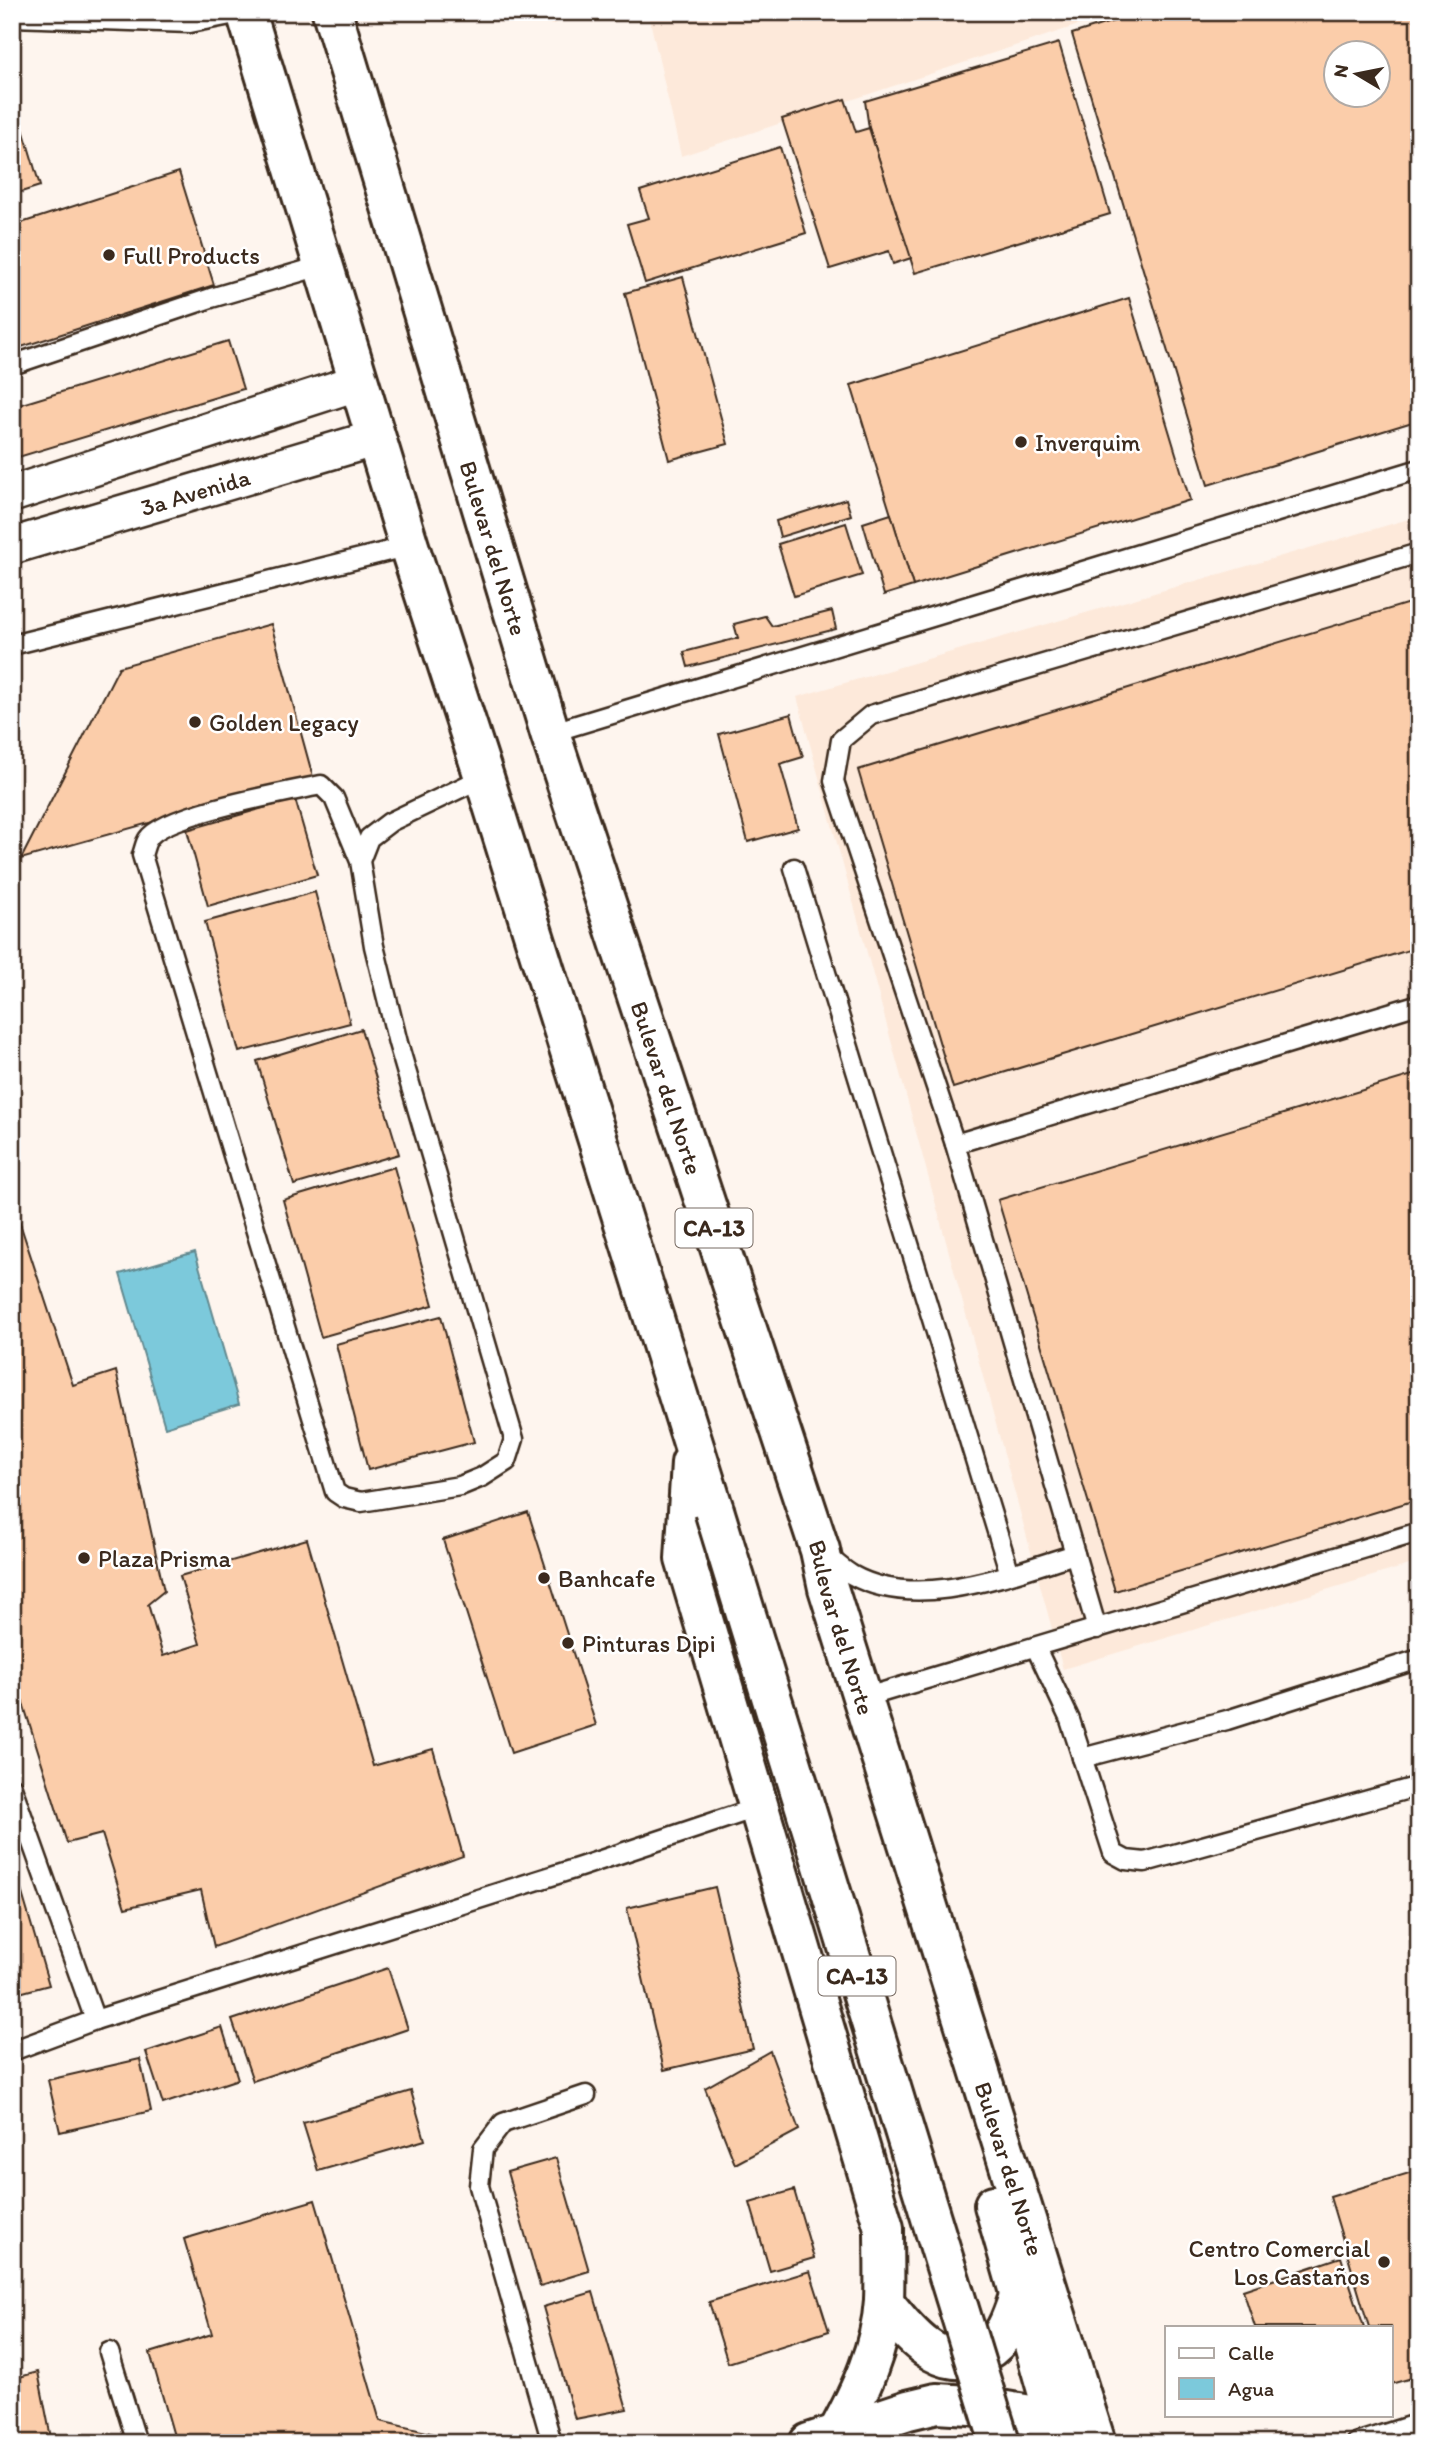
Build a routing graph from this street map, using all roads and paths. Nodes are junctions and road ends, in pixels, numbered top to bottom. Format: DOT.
graph roads {
  1 [pos="246,12"];
  2 [pos="332,12"];
  3 [pos="12,17"];
  4 [pos="324,265"];
  5 [pos="12,365"];
  6 [pos="359,382"];
  7 [pos="376,438"];
  8 [pos="1419,469"];
  9 [pos="12,494"];
  10 [pos="408,545"];
  11 [pos="12,546"];
  12 [pos="1419,553"];
  13 [pos="12,645"];
  14 [pos="551,733"];
  15 [pos="484,777"];
  16 [pos="360,861"];
  17 [pos="794,868"];
  18 [pos="1419,1004"];
  19 [pos="955,1144"];
  20 [pos="693,1437"];
  21 [pos="1419,1532"];
  22 [pos="820,1550"];
  23 [pos="1075,1554"];
  24 [pos="1010,1573"];
  25 [pos="828,1588"];
  26 [pos="1097,1629"];
  27 [pos="1036,1648"];
  28 [pos="1419,1659"];
  29 [pos="863,1698"];
  30 [pos="1082,1758"];
  31 [pos="1419,1786"];
  32 [pos="12,1787"];
  33 [pos="759,1807"];
  34 [pos="95,2020"];
  35 [pos="12,2051"];
  36 [pos="586,2095"];
  37 [pos="1020,2293"];
  38 [pos="884,2302"];
  39 [pos="109,2352"];
  40 [pos="1419,2423"];
  41 [pos="1050,2435"];
  42 [pos="823,2438"];
  43 [pos="137,2443"];
  44 [pos="552,2443"];
  45 [pos="1000,2443"];
  46 [pos="1096,2443"];
  47 [pos="1356,2443"];
  1 -- 3 [label="lane"];
  1 -- 4 [label="main road, CA-13"];
  2 -- 14 [label="main road, Bulevar del Norte / CA-13"];
  4 -- 5 [label="lane"];
  4 -- 6 [label="main road, CA-13"];
  6 -- 7 [label="main road, CA-13"];
  6 -- 9 [label="street"];
  7 -- 10 [label="main road, CA-13"];
  7 -- 11 [label="street, 3a Avenida"];
  8 -- 14 [label="lane"];
  10 -- 13 [label="lane"];
  10 -- 15 [label="main road, CA-13"];
  12 -- 19 [label="lane"];
  14 -- 22 [label="main road, Bulevar del Norte / CA-13"];
  15 -- 16 [label="lane"];
  15 -- 20 [label="main road, CA-13"];
  16 -- 16 [label="lane"];
  17 -- 24 [label="lane"];
  18 -- 19 [label="lane"];
  19 -- 23 [label="lane"];
  20 -- 33 [label="main road"];
  20 -- 45 [label="main road, CA-13, bridge"];
  21 -- 26 [label="lane"];
  22 -- 24 [label="lane"];
  22 -- 25 [label="main road, Bulevar del Norte / CA-13"];
  23 -- 24 [label="lane"];
  23 -- 26 [label="lane"];
  25 -- 29 [label="main road, Bulevar del Norte / CA-13"];
  25 -- 37 [label="main road"];
  26 -- 27 [label="lane"];
  27 -- 29 [label="lane"];
  27 -- 30 [label="lane"];
  28 -- 30 [label="lane"];
  29 -- 46 [label="main road, Bulevar del Norte / CA-13"];
  30 -- 31 [label="lane"];
  32 -- 34 [label="lane"];
  33 -- 34 [label="lane"];
  33 -- 38 [label="main road"];
  34 -- 35 [label="lane"];
  36 -- 44 [label="lane"];
  37 -- 38 [label="main road"];
  37 -- 41 [label="main road"];
  38 -- 42 [label="main road"];
  39 -- 43 [label="lane"];
  40 -- 47 [label="lane"];
  41 -- 42 [label="main road"];
}
